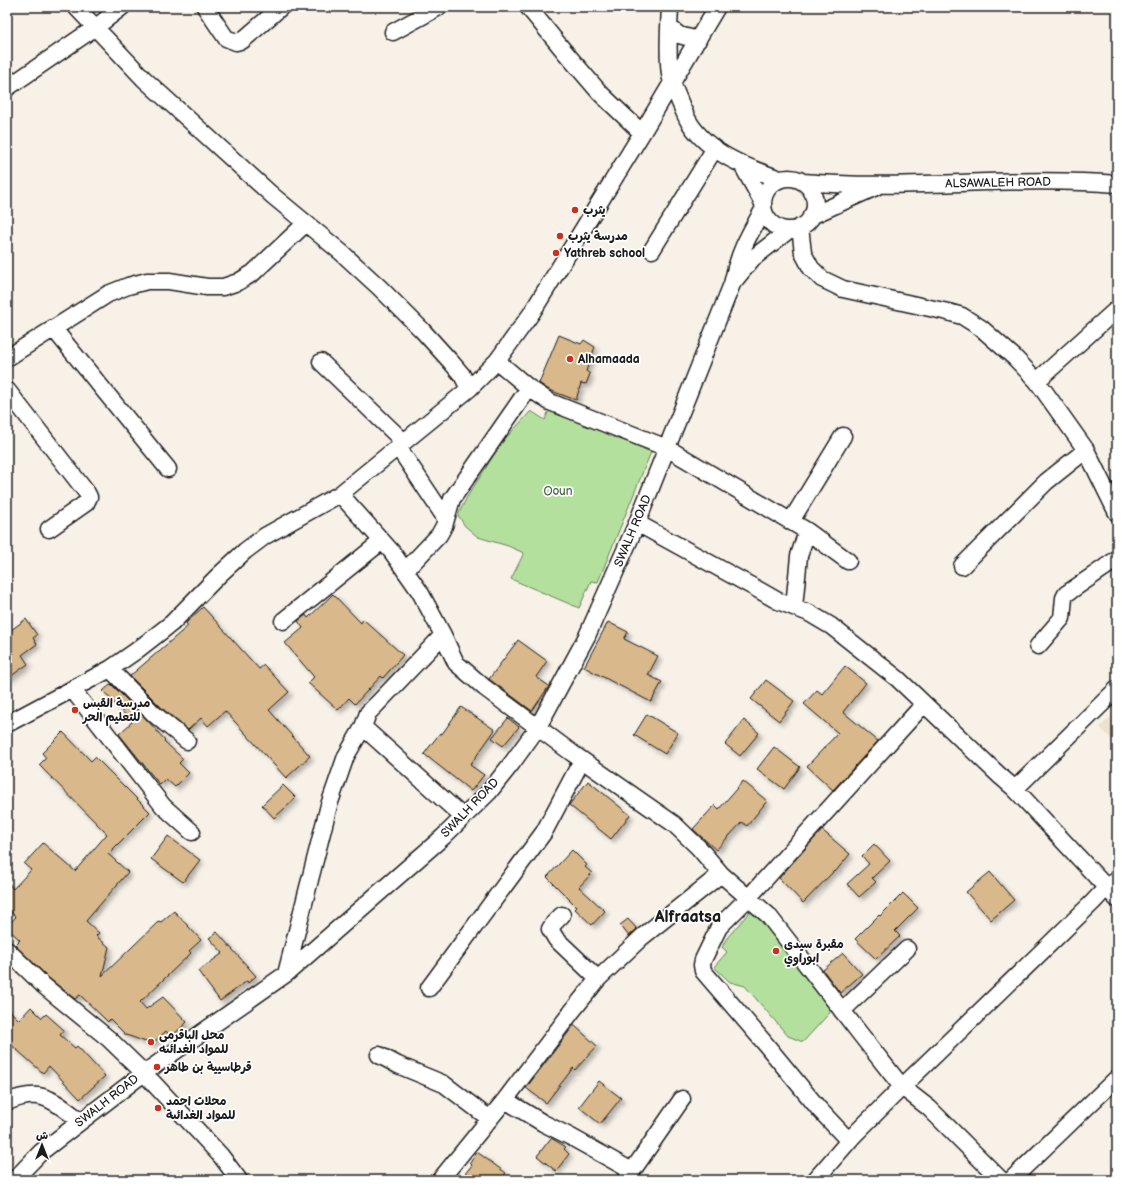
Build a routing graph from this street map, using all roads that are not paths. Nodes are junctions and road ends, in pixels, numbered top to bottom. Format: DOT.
graph roads {
  1 [pos="76,7"];
  2 [pos="122,7"];
  3 [pos="205,7"];
  4 [pos="281,7"];
  5 [pos="439,7"];
  6 [pos="528,7"];
  7 [pos="670,7"];
  8 [pos="717,7"];
  9 [pos="96,27"];
  10 [pos="669,27"];
  11 [pos="393,32"];
  12 [pos="698,40"];
  13 [pos="672,82"];
  14 [pos="7,88"];
  15 [pos="642,133"];
  16 [pos="715,148"];
  17 [pos="742,165"];
  18 [pos="780,179"];
  19 [pos="803,182"];
  20 [pos="1117,184"];
  21 [pos="879,186"];
  22 [pos="763,207"];
  23 [pos="305,224"];
  24 [pos="800,224"];
  25 [pos="652,250"];
  26 [pos="732,284"];
  27 [pos="1117,309"];
  28 [pos="53,328"];
  29 [pos="8,353"];
  30 [pos="497,361"];
  31 [pos="321,362"];
  32 [pos="1037,381"];
  33 [pos="529,388"];
  34 [pos="469,389"];
  35 [pos="7,390"];
  36 [pos="843,436"];
  37 [pos="401,445"];
  38 [pos="667,448"];
  39 [pos="1086,450"];
  40 [pos="168,469"];
  41 [pos="340,494"];
  42 [pos="1117,513"];
  43 [pos="446,519"];
  44 [pos="791,521"];
  45 [pos="637,523"];
  46 [pos="49,529"];
  47 [pos="807,531"];
  48 [pos="382,541"];
  49 [pos="1117,559"];
  50 [pos="848,561"];
  51 [pos="962,566"];
  52 [pos="406,571"];
  53 [pos="794,607"];
  54 [pos="283,621"];
  55 [pos="443,635"];
  56 [pos="1038,646"];
  57 [pos="110,669"];
  58 [pos="72,689"];
  59 [pos="1117,689"];
  60 [pos="924,704"];
  61 [pos="7,724"];
  62 [pos="363,727"];
  63 [pos="538,727"];
  64 [pos="187,741"];
  65 [pos="582,760"];
  66 [pos="1015,789"];
  67 [pos="463,817"];
  68 [pos="192,832"];
  69 [pos="721,874"];
  70 [pos="1114,889"];
  71 [pos="749,897"];
  72 [pos="562,915"];
  73 [pos="907,949"];
  74 [pos="7,950"];
  75 [pos="286,974"];
  76 [pos="598,979"];
  77 [pos="429,988"];
  78 [pos="842,1011"];
  79 [pos="379,1055"];
  80 [pos="144,1073"];
  81 [pos="1117,1078"];
  82 [pos="902,1087"];
  83 [pos="682,1099"];
  84 [pos="505,1100"];
  85 [pos="7,1102"];
  86 [pos="490,1119"];
  87 [pos="81,1121"];
  88 [pos="849,1141"];
  89 [pos="629,1176"];
  90 [pos="14,1180"];
  91 [pos="239,1180"];
  92 [pos="440,1180"];
  93 [pos="815,1180"];
  94 [pos="1001,1180"];
  95 [pos="1011,1180"];
  1 -- 9 [label="street"];
  2 -- 9 [label="street"];
  3 -- 4 [label="street"];
  5 -- 11 [label="street"];
  6 -- 15 [label="street"];
  7 -- 10 [label="street"];
  8 -- 12 [label="street"];
  9 -- 14 [label="street"];
  9 -- 23 [label="street"];
  10 -- 12 [label="street"];
  10 -- 13 [label="street"];
  12 -- 13 [label="street"];
  13 -- 15 [label="street"];
  13 -- 16 [label="street"];
  15 -- 30 [label="street"];
  16 -- 17 [label="street"];
  16 -- 25 [label="street"];
  17 -- 18 [label="street"];
  17 -- 22 [label="street"];
  18 -- 19 [label="street"];
  18 -- 22 [label="street"];
  19 -- 21 [label="street, ALSAWALEH ROAD"];
  19 -- 24 [label="street"];
  20 -- 21 [label="street, ALSAWALEH ROAD"];
  21 -- 24 [label="street"];
  22 -- 24 [label="street"];
  22 -- 26 [label="street"];
  23 -- 28 [label="street"];
  23 -- 34 [label="street"];
  24 -- 26 [label="street"];
  24 -- 32 [label="street"];
  26 -- 38 [label="street, SWALH ROAD"];
  27 -- 32 [label="street"];
  28 -- 29 [label="street"];
  28 -- 40 [label="street"];
  30 -- 33 [label="street"];
  30 -- 34 [label="street"];
  31 -- 37 [label="street"];
  32 -- 39 [label="street"];
  33 -- 38 [label="street"];
  33 -- 43 [label="street"];
  34 -- 37 [label="street"];
  35 -- 46 [label="street"];
  36 -- 44 [label="street"];
  37 -- 41 [label="street"];
  37 -- 43 [label="street"];
  38 -- 44 [label="street"];
  38 -- 45 [label="street, SWALH ROAD"];
  39 -- 42 [label="street"];
  39 -- 51 [label="street"];
  41 -- 48 [label="street"];
  41 -- 57 [label="street"];
  43 -- 52 [label="street"];
  44 -- 47 [label="street"];
  45 -- 53 [label="street"];
  45 -- 63 [label="street, SWALH ROAD"];
  47 -- 50 [label="street"];
  47 -- 53 [label="street"];
  48 -- 52 [label="street"];
  48 -- 54 [label="street"];
  49 -- 56 [label="street"];
  52 -- 55 [label="street"];
  53 -- 60 [label="street"];
  55 -- 62 [label="street"];
  55 -- 63 [label="street"];
  57 -- 58 [label="street"];
  57 -- 64 [label="street"];
  58 -- 61 [label="street"];
  58 -- 68 [label="street"];
  59 -- 66 [label="street"];
  60 -- 66 [label="street"];
  60 -- 71 [label="street"];
  62 -- 67 [label="street"];
  62 -- 75 [label="street"];
  63 -- 65 [label="street"];
  63 -- 67 [label="street, SWALH ROAD"];
  65 -- 69 [label="street"];
  65 -- 77 [label="street"];
  66 -- 70 [label="street"];
  67 -- 75 [label="street, SWALH ROAD"];
  69 -- 71 [label="street"];
  69 -- 76 [label="street"];
  70 -- 82 [label="street"];
  71 -- 78 [label="street"];
  71 -- 88 [label="street"];
  72 -- 76 [label="street"];
  73 -- 78 [label="street"];
  74 -- 80 [label="street"];
  75 -- 80 [label="street, SWALH ROAD"];
  76 -- 84 [label="street"];
  78 -- 82 [label="street"];
  79 -- 86 [label="street"];
  80 -- 87 [label="street, SWALH ROAD"];
  80 -- 91 [label="street"];
  81 -- 95 [label="street"];
  82 -- 88 [label="street"];
  82 -- 94 [label="street"];
  83 -- 89 [label="street"];
  84 -- 86 [label="street"];
  84 -- 89 [label="street"];
  85 -- 87 [label="street"];
  86 -- 92 [label="street"];
  87 -- 90 [label="street, SWALH ROAD"];
  88 -- 93 [label="street"];
}
